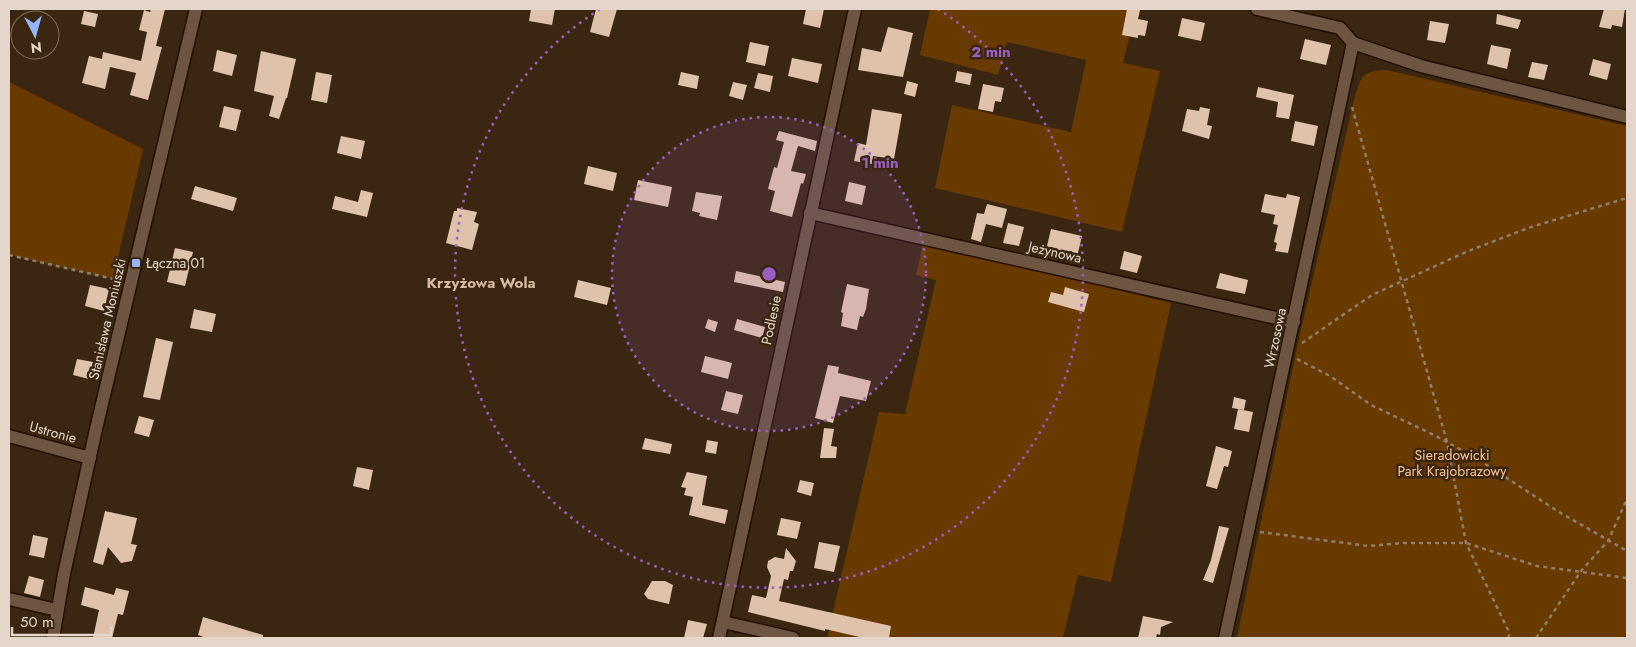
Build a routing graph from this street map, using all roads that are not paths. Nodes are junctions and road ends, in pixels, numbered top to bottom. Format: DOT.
graph roads {
  1 [pos="196,9"];
  2 [pos="855,9"];
  3 [pos="1256,9"];
  4 [pos="1353,43"];
  5 [pos="1627,118"];
  6 [pos="810,212"];
  7 [pos="1294,322"];
  8 [pos="9,436"];
  9 [pos="90,458"];
  10 [pos="9,599"];
  11 [pos="57,610"];
  12 [pos="723,622"];
  13 [pos="53,638"];
  14 [pos="719,638"];
  15 [pos="793,638"];
  16 [pos="1225,638"];
  1 -- 9 [label="street, Stanisława Moniuszki"];
  2 -- 6 [label="street, Podlesie"];
  3 -- 4 [label="street"];
  4 -- 5 [label="street"];
  4 -- 7 [label="street, Wrzosowa"];
  6 -- 7 [label="street, Jeżynowa"];
  6 -- 12 [label="street, Podlesie"];
  7 -- 16 [label="street, Wrzosowa"];
  8 -- 9 [label="street, Ustronie"];
  9 -- 11 [label="street, Stanisława Moniuszki"];
  10 -- 11 [label="street"];
  11 -- 13 [label="street, Stanisława Moniuszki"];
  12 -- 14 [label="street, Podlesie"];
  12 -- 15 [label="street"];
}
